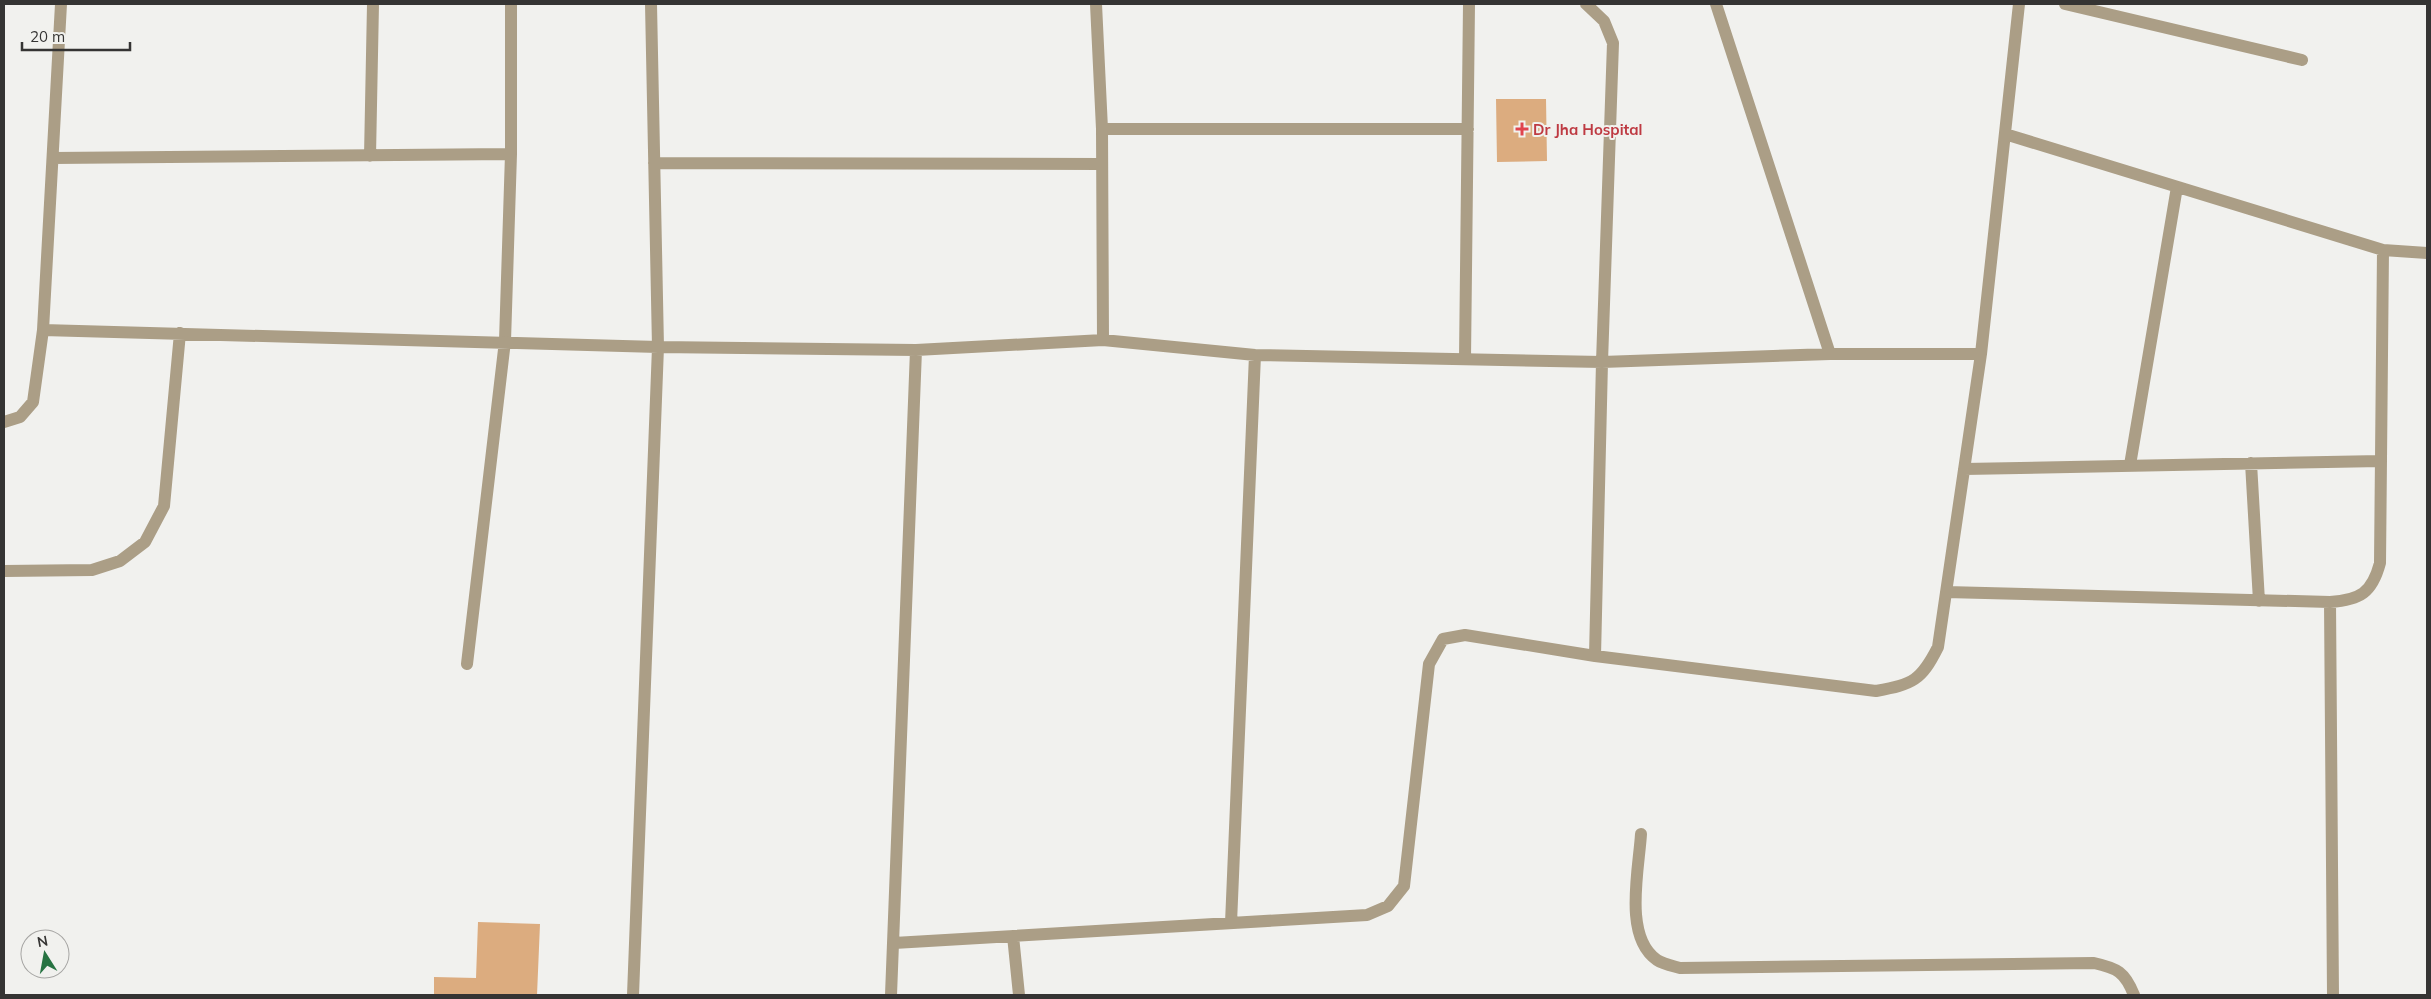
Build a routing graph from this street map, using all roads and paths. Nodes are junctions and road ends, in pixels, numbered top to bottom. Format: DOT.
graph roads {
  1 [pos="61,4"];
  2 [pos="367,4"];
  3 [pos="373,4"];
  4 [pos="511,4"];
  5 [pos="651,4"];
  6 [pos="1096,4"];
  7 [pos="1469,4"];
  8 [pos="1586,4"];
  9 [pos="1716,4"];
  10 [pos="2019,4"];
  11 [pos="2064,4"];
  12 [pos="2302,60"];
  13 [pos="1102,129"];
  14 [pos="1468,129"];
  15 [pos="2005,134"];
  16 [pos="511,154"];
  17 [pos="370,156"];
  18 [pos="53,158"];
  19 [pos="654,163"];
  20 [pos="1101,164"];
  21 [pos="2177,187"];
  22 [pos="2384,250"];
  23 [pos="2427,253"];
  24 [pos="43,330"];
  25 [pos="180,334"];
  26 [pos="1103,340"];
  27 [pos="506,341"];
  28 [pos="658,347"];
  29 [pos="916,350"];
  30 [pos="1830,354"];
  31 [pos="1981,354"];
  32 [pos="1255,355"];
  33 [pos="1465,359"];
  34 [pos="1602,362"];
  35 [pos="4,422"];
  36 [pos="2381,461"];
  37 [pos="2251,463"];
  38 [pos="2130,465"];
  39 [pos="1964,469"];
  40 [pos="4,571"];
  41 [pos="1946,592"];
  42 [pos="2259,601"];
  43 [pos="2330,602"];
  44 [pos="1595,656"];
  45 [pos="467,664"];
  46 [pos="1641,834"];
  47 [pos="1231,923"];
  48 [pos="1013,936"];
  49 [pos="894,943"];
  50 [pos="633,995"];
  51 [pos="891,995"];
  52 [pos="1019,995"];
  53 [pos="2134,995"];
  54 [pos="2333,995"];
  1 -- 18 [label="street"];
  2 -- 3 [label="street"];
  3 -- 17 [label="street"];
  4 -- 16 [label="street"];
  5 -- 19 [label="street"];
  6 -- 13 [label="street"];
  7 -- 14 [label="street"];
  8 -- 34 [label="street"];
  9 -- 30 [label="street"];
  10 -- 15 [label="street"];
  11 -- 12 [label="street"];
  13 -- 14 [label="street"];
  13 -- 20 [label="street"];
  14 -- 33 [label="street"];
  15 -- 21 [label="street"];
  15 -- 31 [label="street"];
  16 -- 17 [label="street"];
  16 -- 27 [label="street"];
  17 -- 18 [label="street"];
  18 -- 24 [label="street"];
  19 -- 20 [label="street"];
  19 -- 28 [label="street"];
  20 -- 26 [label="street"];
  21 -- 22 [label="street"];
  21 -- 38 [label="street"];
  22 -- 23 [label="street"];
  22 -- 36 [label="street"];
  24 -- 25 [label="street"];
  24 -- 35 [label="street"];
  25 -- 27 [label="street"];
  25 -- 40 [label="street"];
  26 -- 29 [label="street"];
  26 -- 32 [label="street"];
  27 -- 28 [label="street"];
  27 -- 45 [label="street"];
  28 -- 29 [label="street"];
  28 -- 50 [label="street"];
  29 -- 49 [label="street"];
  30 -- 31 [label="street"];
  30 -- 34 [label="street"];
  31 -- 39 [label="street"];
  32 -- 33 [label="street"];
  32 -- 47 [label="street"];
  33 -- 34 [label="street"];
  34 -- 44 [label="street"];
  36 -- 37 [label="street"];
  36 -- 43 [label="street"];
  37 -- 38 [label="street"];
  37 -- 42 [label="street"];
  38 -- 39 [label="street"];
  39 -- 41 [label="street"];
  41 -- 42 [label="street"];
  41 -- 44 [label="street"];
  42 -- 43 [label="street"];
  43 -- 54 [label="street"];
  44 -- 47 [label="street"];
  46 -- 53 [label="street"];
  47 -- 48 [label="street"];
  48 -- 49 [label="street"];
  48 -- 52 [label="street"];
  49 -- 51 [label="street"];
}
